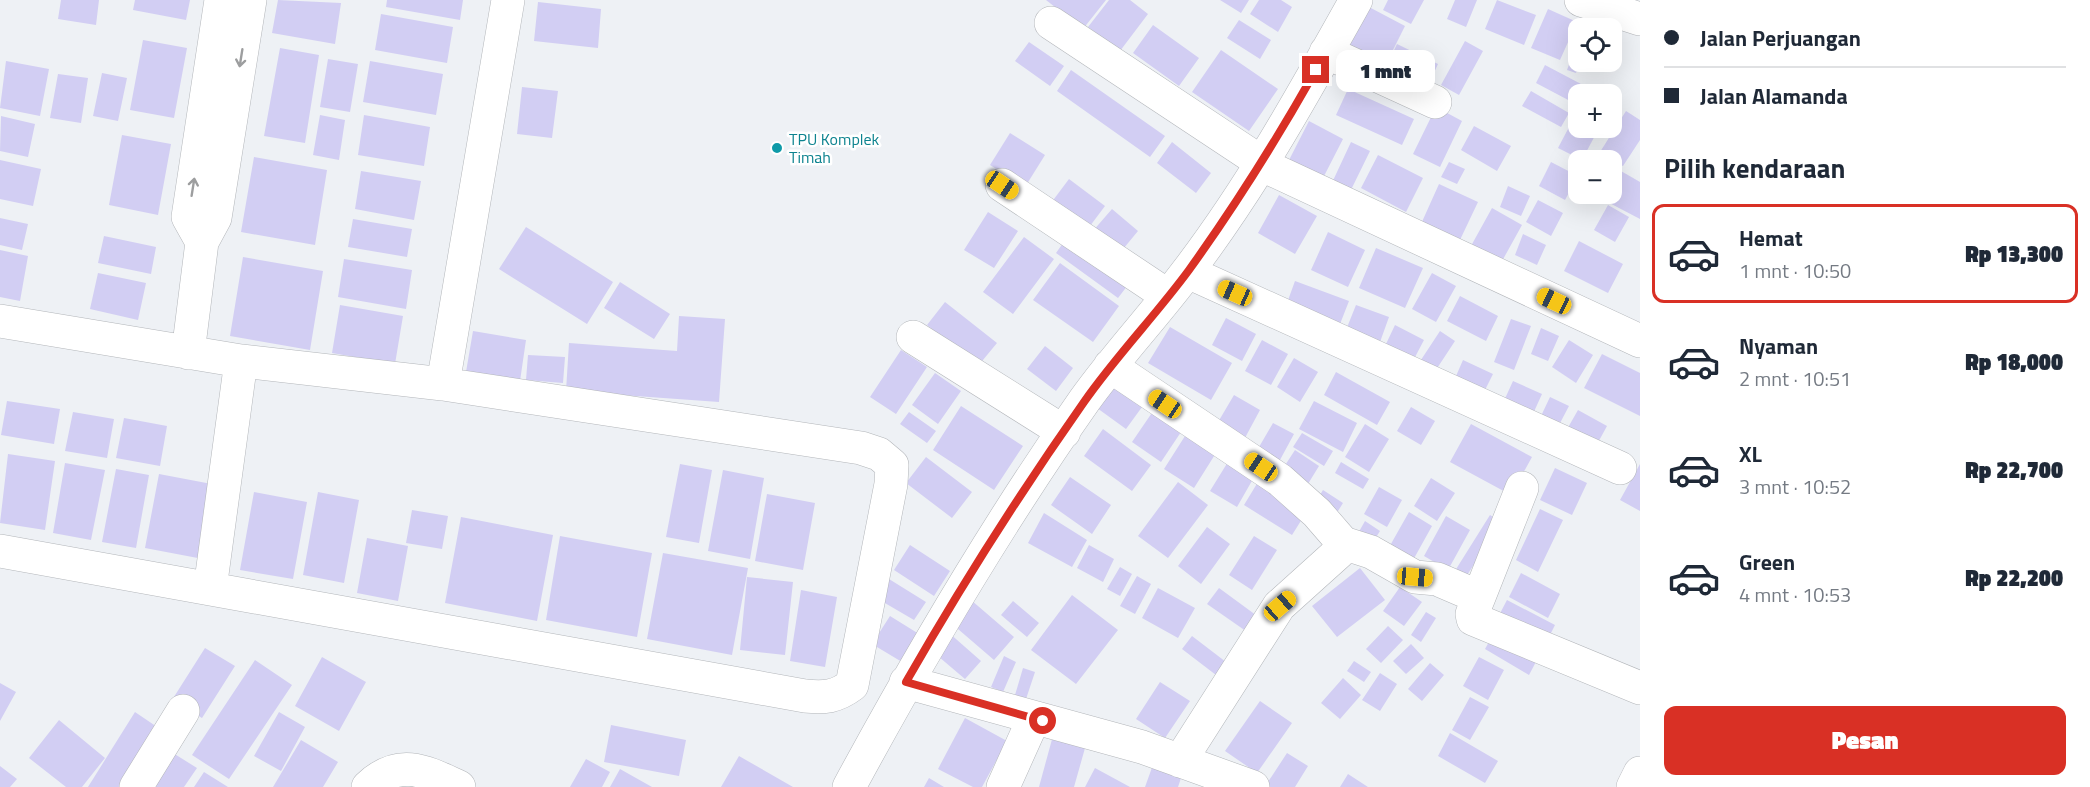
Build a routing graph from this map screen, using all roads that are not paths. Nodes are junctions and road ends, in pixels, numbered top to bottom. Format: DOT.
graph roads {
  1 [pos="221,0"];
  2 [pos="250,0"];
  3 [pos="508,0"];
  4 [pos="1581,0"];
  5 [pos="1355,1"];
  6 [pos="1640,19"];
  7 [pos="1051,23"];
  8 [pos="1326,52"];
  9 [pos="1435,102"];
  10 [pos="1263,163"];
  11 [pos="1002,185"];
  12 [pos="202,242"];
  13 [pos="1178,284"];
  14 [pos="0,321"];
  15 [pos="914,337"];
  16 [pos="1640,342"];
  17 [pos="188,353"];
  18 [pos="241,361"];
  19 [pos="1110,366"];
  20 [pos="442,384"];
  21 [pos="1064,432"];
  22 [pos="1620,468"];
  23 [pos="1522,488"];
  24 [pos="1343,543"];
  25 [pos="0,551"];
  26 [pos="210,589"];
  27 [pos="1479,597"];
  28 [pos="906,682"];
  29 [pos="1640,688"];
  30 [pos="183,711"];
  31 [pos="1034,718"];
  32 [pos="1180,761"];
  33 [pos="1640,773"];
  34 [pos="136,787"];
  35 [pos="368,787"];
  36 [pos="459,787"];
  37 [pos="849,787"];
  38 [pos="1003,787"];
  39 [pos="1253,787"];
  40 [pos="1634,787"];
  12 -- 1 [label="street, one-way"];
  2 -- 12 [label="street, one-way"];
  3 -- 20 [label="street"];
  4 -- 6 [label="street"];
  5 -- 8 [label="street"];
  7 -- 10 [label="street"];
  8 -- 9 [label="street"];
  8 -- 10 [label="street"];
  10 -- 13 [label="street"];
  10 -- 16 [label="street"];
  11 -- 13 [label="street"];
  12 -- 17 [label="street"];
  13 -- 19 [label="street"];
  13 -- 22 [label="street"];
  14 -- 17 [label="street"];
  15 -- 21 [label="street"];
  17 -- 18 [label="street"];
  18 -- 20 [label="street"];
  18 -- 26 [label="street"];
  19 -- 21 [label="street"];
  19 -- 24 [label="street"];
  20 -- 26 [label="street"];
  21 -- 28 [label="street"];
  23 -- 27 [label="street"];
  24 -- 27 [label="street"];
  24 -- 32 [label="street"];
  25 -- 26 [label="street"];
  27 -- 29 [label="street"];
  28 -- 31 [label="street"];
  28 -- 37 [label="street"];
  30 -- 34 [label="street"];
  31 -- 32 [label="street"];
  31 -- 38 [label="street"];
  32 -- 39 [label="street"];
  33 -- 40 [label="street"];
  35 -- 36 [label="street"];
}
